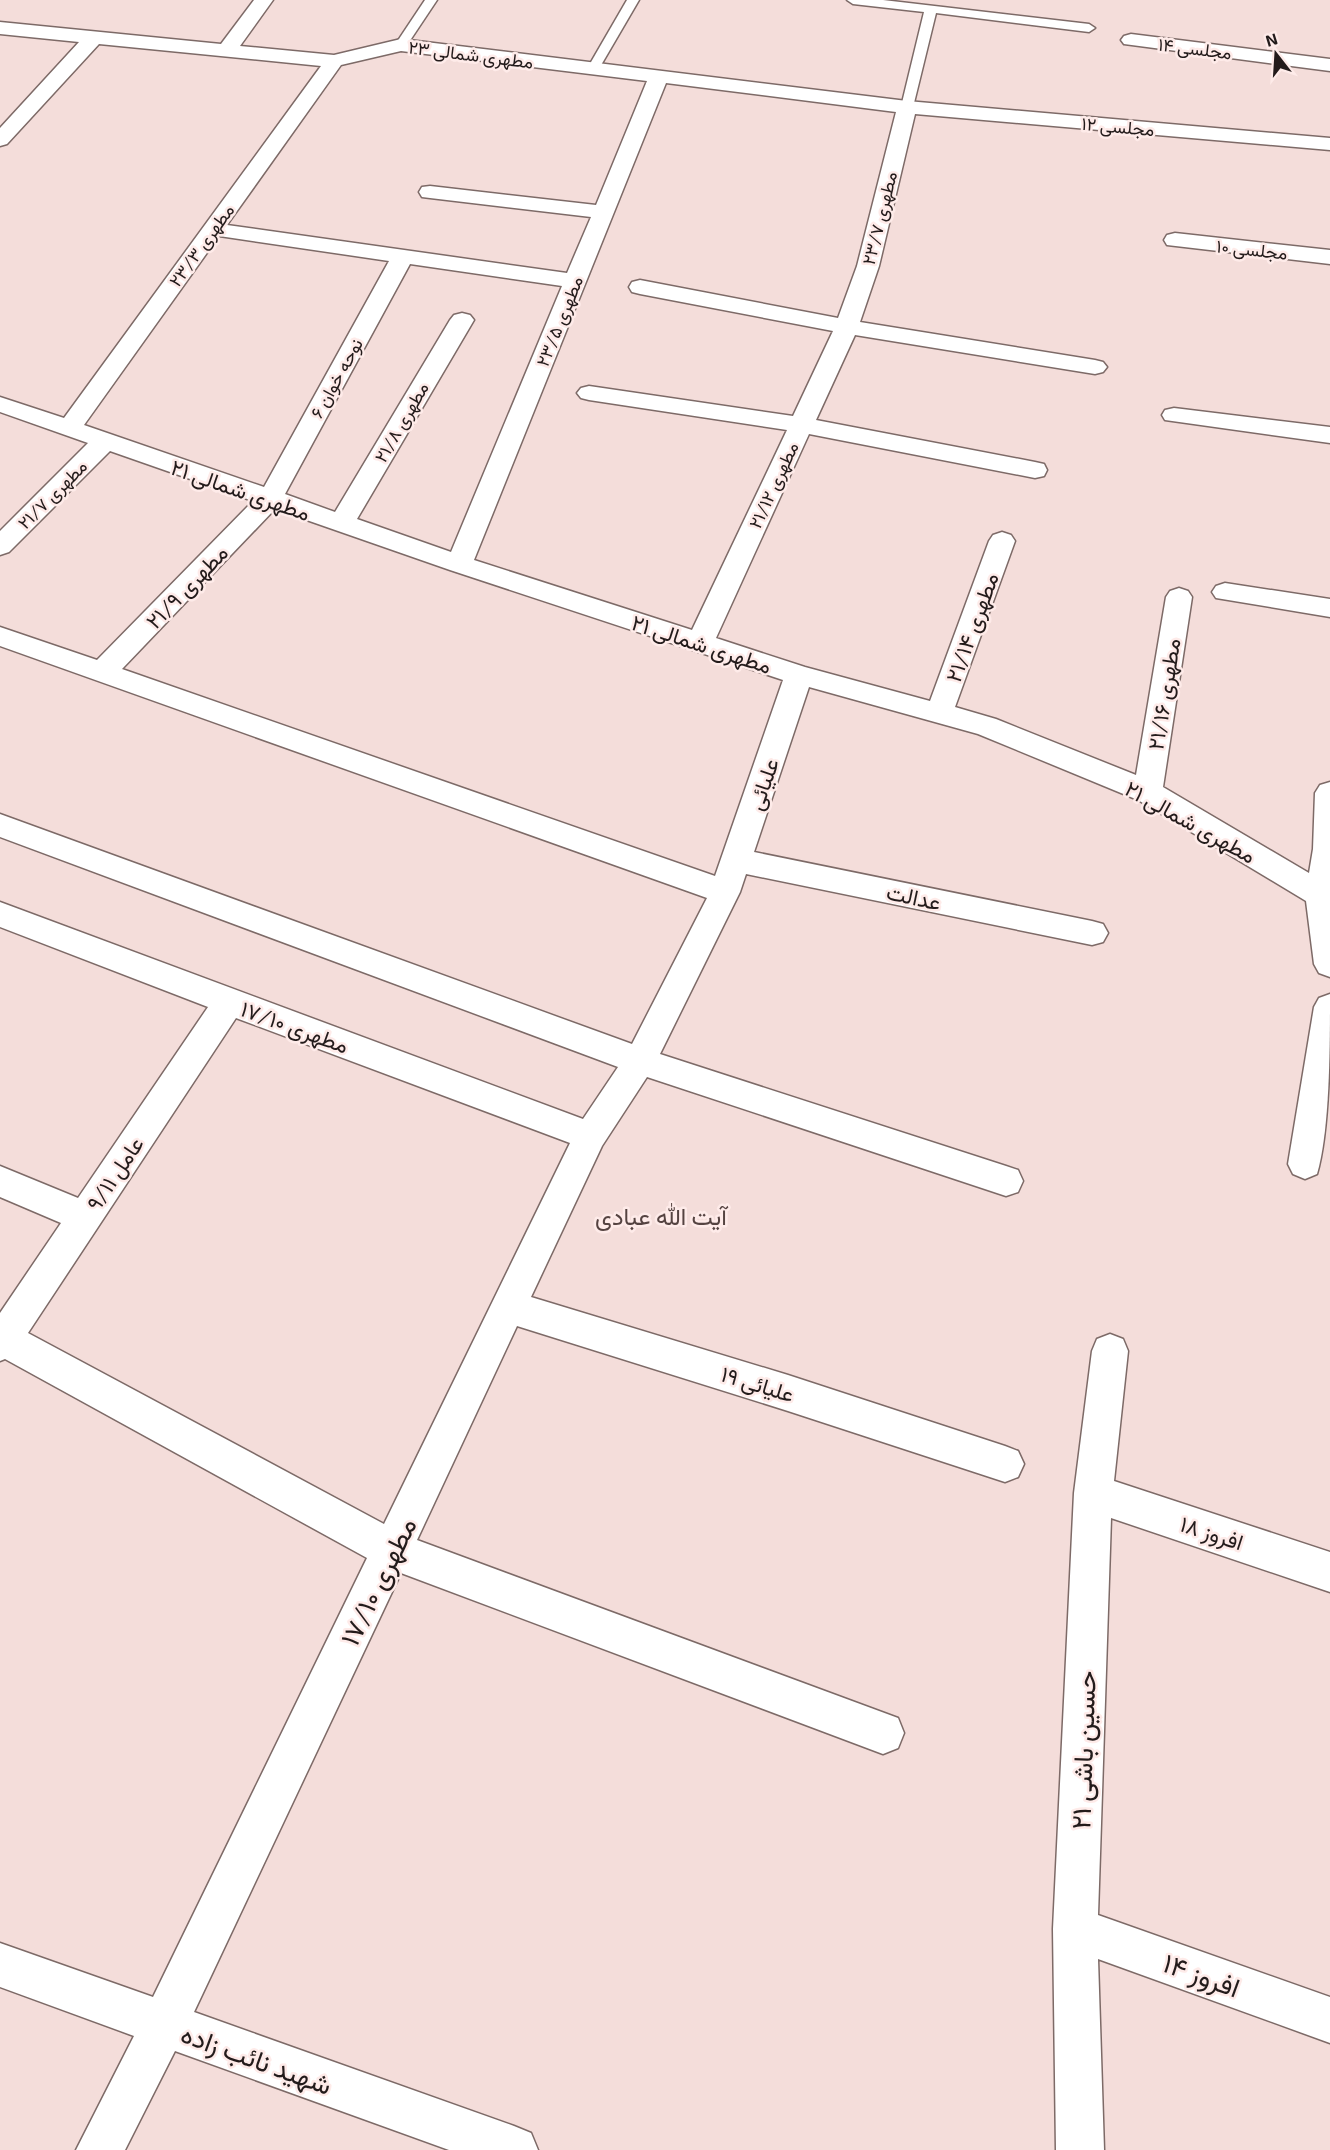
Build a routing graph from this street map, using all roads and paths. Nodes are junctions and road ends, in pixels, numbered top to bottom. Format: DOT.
graph roads {
  1 [pos="264,0"];
  2 [pos="431,0"];
  3 [pos="633,0"];
  4 [pos="860,0"];
  5 [pos="931,9"];
  6 [pos="0,28"];
  7 [pos="1089,28"];
  8 [pos="93,38"];
  9 [pos="1131,40"];
  10 [pos="401,45"];
  11 [pos="226,51"];
  12 [pos="333,61"];
  13 [pos="1330,65"];
  14 [pos="593,69"];
  15 [pos="659,77"];
  16 [pos="907,107"];
  17 [pos="0,140"];
  18 [pos="1330,144"];
  19 [pos="430,192"];
  20 [pos="603,212"];
  21 [pos="213,229"];
  22 [pos="1175,240"];
  23 [pos="403,256"];
  24 [pos="1330,258"];
  25 [pos="575,281"];
  26 [pos="640,287"];
  27 [pos="462,320"];
  28 [pos="847,327"];
  29 [pos="1095,367"];
  30 [pos="589,393"];
  31 [pos="0,404"];
  32 [pos="1174,415"];
  33 [pos="801,425"];
  34 [pos="69,429"];
  35 [pos="1330,435"];
  36 [pos="104,442"];
  37 [pos="1035,470"];
  38 [pos="270,499"];
  39 [pos="341,524"];
  40 [pos="1002,541"];
  41 [pos="0,546"];
  42 [pos="459,564"];
  43 [pos="1225,592"];
  44 [pos="1179,597"];
  45 [pos="1330,608"];
  46 [pos="0,636"];
  47 [pos="700,643"];
  48 [pos="102,672"];
  49 [pos="799,675"];
  50 [pos="939,713"];
  51 [pos="1148,792"];
  52 [pos="1330,793"];
  53 [pos="0,825"];
  54 [pos="1329,849"];
  55 [pos="731,876"];
  56 [pos="1321,896"];
  57 [pos="0,914"];
  58 [pos="1092,933"];
  59 [pos="1330,964"];
  60 [pos="229,1002"];
  61 [pos="1330,1007"];
  62 [pos="640,1061"];
  63 [pos="590,1136"];
  64 [pos="1305,1164"];
  65 [pos="1006,1180"];
  66 [pos="0,1181"];
  67 [pos="85,1217"];
  68 [pos="508,1307"];
  69 [pos="2,1341"];
  70 [pos="1110,1351"];
  71 [pos="1005,1464"];
  72 [pos="1093,1493"];
  73 [pos="392,1550"];
  74 [pos="1330,1572"];
  75 [pos="883,1733"];
  76 [pos="1075,1929"];
  77 [pos="0,1965"];
  78 [pos="1330,2020"];
  79 [pos="164,2025"];
  80 [pos="100,2150"];
  81 [pos="514,2150"];
  82 [pos="1080,2150"];
  1 -- 11 [label="street"];
  2 -- 10 [label="lane"];
  3 -- 14 [label="lane"];
  4 -- 5 [label="lane"];
  5 -- 7 [label="lane"];
  5 -- 16 [label="lane"];
  6 -- 8 [label="street, مطهری شمالی ۲۳"];
  8 -- 11 [label="street, مطهری شمالی ۲۳"];
  8 -- 17 [label="street"];
  9 -- 13 [label="street, مجلسی ۱۴"];
  10 -- 12 [label="street, مطهری شمالی ۲۳"];
  10 -- 14 [label="street, مطهری شمالی ۲۳"];
  11 -- 12 [label="street, مطهری شمالی ۲۳"];
  12 -- 21 [label="street, مطهری ۲۳/۳"];
  14 -- 15 [label="street, مطهری شمالی ۲۳"];
  15 -- 16 [label="street, مطهری شمالی ۲۳"];
  15 -- 20 [label="street, مطهری ۲۳/۵"];
  16 -- 18 [label="street, مجلسی ۱۲"];
  16 -- 28 [label="street, مطهری ۲۳/۷"];
  19 -- 20 [label="street"];
  20 -- 25 [label="street, مطهری ۲۳/۵"];
  21 -- 23 [label="street"];
  21 -- 34 [label="street, مطهری ۲۳/۳"];
  22 -- 24 [label="street, مجلسی ۱۰"];
  23 -- 25 [label="street"];
  23 -- 38 [label="street, نوحه خوان ۶"];
  25 -- 42 [label="street, مطهری ۲۳/۵"];
  26 -- 28 [label="street"];
  27 -- 39 [label="street, مطهری ۲۱/۸"];
  28 -- 29 [label="street"];
  28 -- 33 [label="street, مطهری ۲۱/۱۲"];
  30 -- 33 [label="street"];
  31 -- 34 [label="street, مطهری شمالی ۲۱"];
  32 -- 35 [label="street"];
  33 -- 37 [label="street"];
  33 -- 47 [label="street, مطهری ۲۱/۱۲"];
  34 -- 36 [label="street, مطهری شمالی ۲۱"];
  36 -- 38 [label="street, مطهری شمالی ۲۱"];
  36 -- 41 [label="street, مطهری ۲۱/۷"];
  38 -- 39 [label="street, مطهری شمالی ۲۱"];
  38 -- 48 [label="street, مطهری ۲۱/۹"];
  39 -- 42 [label="street, مطهری شمالی ۲۱"];
  40 -- 50 [label="street, مطهری ۲۱/۱۴"];
  42 -- 47 [label="street, مطهری شمالی ۲۱"];
  43 -- 45 [label="street"];
  44 -- 51 [label="street, مطهری ۲۱/۱۶"];
  46 -- 48 [label="street, عدالت"];
  47 -- 49 [label="street, مطهری شمالی ۲۱"];
  48 -- 55 [label="street, عدالت"];
  49 -- 50 [label="street, مطهری شمالی ۲۱"];
  49 -- 55 [label="street, علیائی"];
  50 -- 51 [label="street, مطهری شمالی ۲۱"];
  51 -- 56 [label="street, مطهری شمالی ۲۱"];
  52 -- 54 [label="street"];
  53 -- 62 [label="street"];
  54 -- 56 [label="street"];
  55 -- 58 [label="street, عدالت"];
  55 -- 62 [label="street, مطهری ۱۷/۱۰"];
  56 -- 59 [label="street"];
  57 -- 60 [label="street, مطهری ۱۷/۱۰"];
  60 -- 63 [label="street, مطهری ۱۷/۱۰"];
  60 -- 67 [label="street, عامل ۹/۱۱"];
  61 -- 64 [label="street"];
  62 -- 63 [label="street, مطهری ۱۷/۱۰"];
  62 -- 65 [label="street"];
  63 -- 68 [label="street, مطهری ۱۷/۱۰"];
  66 -- 67 [label="street"];
  67 -- 69 [label="street, عامل ۹/۱۱"];
  68 -- 71 [label="street, علیائی ۱۹"];
  68 -- 73 [label="street, مطهری ۱۷/۱۰"];
  69 -- 73 [label="street"];
  70 -- 72 [label="street, حسین باشی ۲۱"];
  72 -- 74 [label="street, افروز ۱۸"];
  72 -- 76 [label="street, حسین باشی ۲۱"];
  73 -- 75 [label="street"];
  73 -- 79 [label="street, مطهری ۱۷/۱۰"];
  76 -- 78 [label="street, افروز ۱۴"];
  76 -- 82 [label="street, حسین باشی ۲۱"];
  77 -- 79 [label="street, شهید نائب زاده"];
  79 -- 80 [label="street, مطهری ۱۷/۱۰"];
  79 -- 81 [label="street, شهید نائب زاده"];
}
